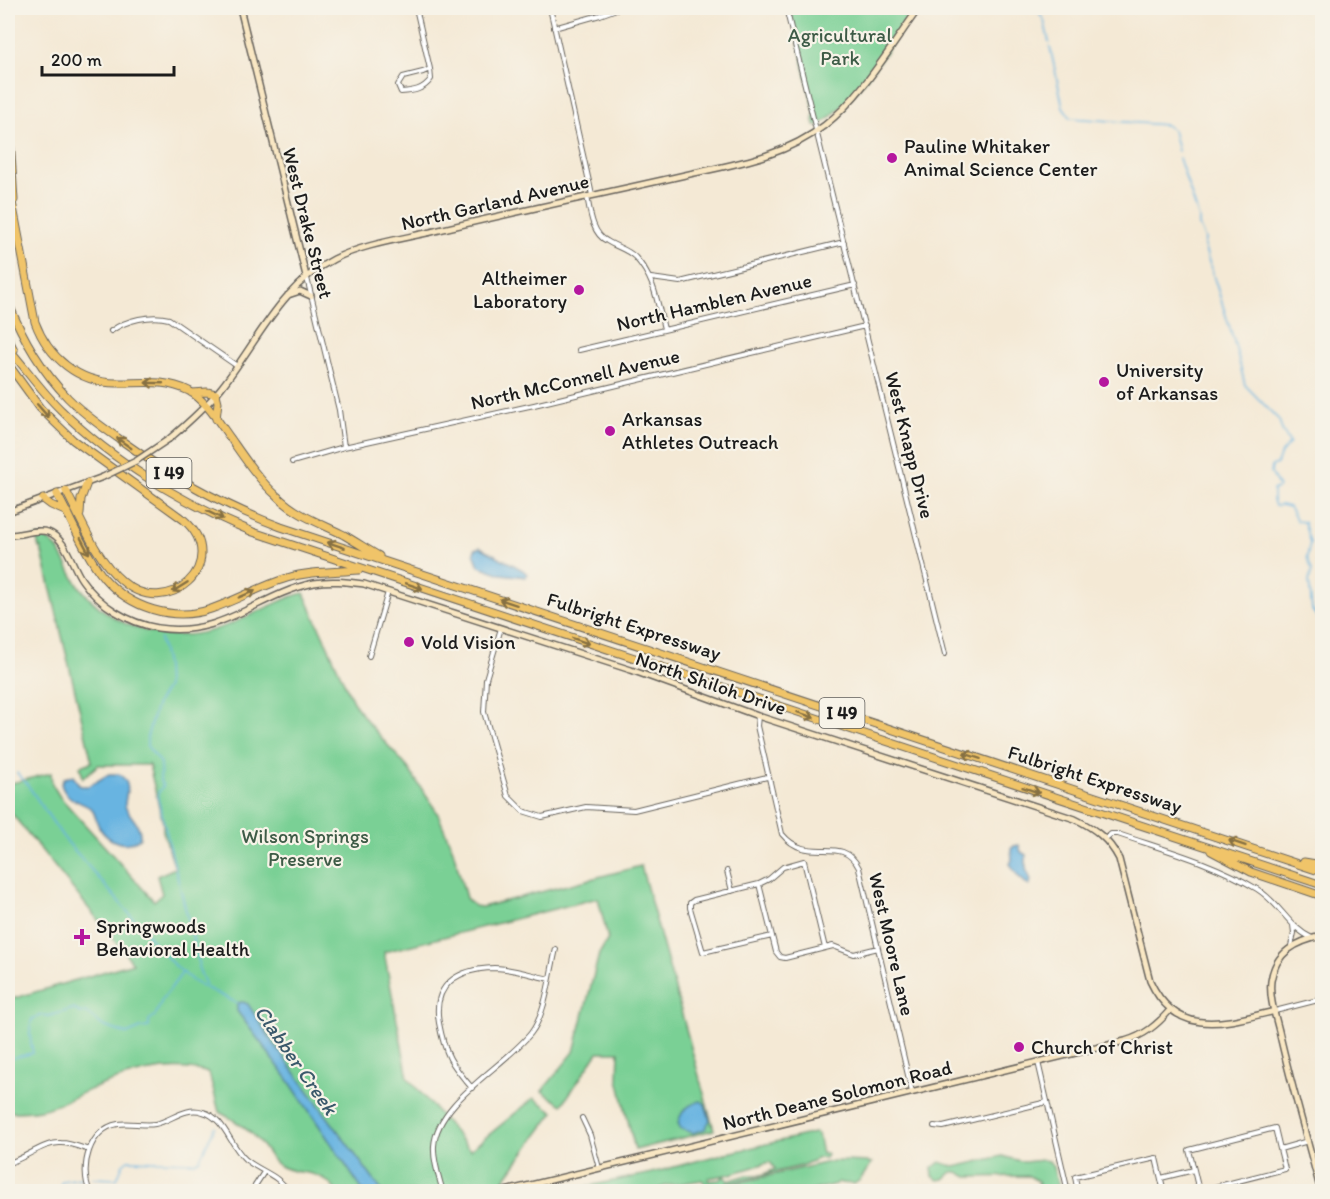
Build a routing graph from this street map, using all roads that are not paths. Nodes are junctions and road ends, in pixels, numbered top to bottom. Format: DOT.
graph roads {
  1 [pos="240,8"];
  2 [pos="416,8"];
  3 [pos="550,8"];
  4 [pos="619,8"];
  5 [pos="786,8"];
  6 [pos="920,8"];
  7 [pos="612,10"];
  8 [pos="554,28"];
  9 [pos="430,69"];
  10 [pos="8,106"];
  11 [pos="816,132"];
  12 [pos="8,181"];
  13 [pos="590,196"];
  14 [pos="14,217"];
  15 [pos="844,242"];
  16 [pos="306,276"];
  17 [pos="651,278"];
  18 [pos="855,285"];
  19 [pos="287,295"];
  20 [pos="311,296"];
  21 [pos="8,302"];
  22 [pos="865,326"];
  23 [pos="664,329"];
  24 [pos="111,331"];
  25 [pos="8,338"];
  26 [pos="8,348"];
  27 [pos="579,350"];
  28 [pos="8,364"];
  29 [pos="23,365"];
  30 [pos="237,366"];
  31 [pos="192,393"];
  32 [pos="216,394"];
  33 [pos="206,406"];
  34 [pos="216,419"];
  35 [pos="344,447"];
  36 [pos="292,462"];
  37 [pos="87,483"];
  38 [pos="66,491"];
  39 [pos="57,494"];
  40 [pos="43,500"];
  41 [pos="8,512"];
  42 [pos="67,512"];
  43 [pos="80,517"];
  44 [pos="8,535"];
  45 [pos="392,563"];
  46 [pos="362,569"];
  47 [pos="388,591"];
  48 [pos="501,628"];
  49 [pos="945,654"];
  50 [pos="369,656"];
  51 [pos="758,716"];
  52 [pos="767,777"];
  53 [pos="1105,839"];
  54 [pos="1197,843"];
  55 [pos="1293,862"];
  56 [pos="1323,866"];
  57 [pos="727,871"];
  58 [pos="1323,872"];
  59 [pos="759,884"];
  60 [pos="1323,885"];
  61 [pos="732,891"];
  62 [pos="1323,896"];
  63 [pos="1293,924"];
  64 [pos="772,936"];
  65 [pos="1323,936"];
  66 [pos="1312,938"];
  67 [pos="1291,946"];
  68 [pos="825,948"];
  69 [pos="878,948"];
  70 [pos="556,949"];
  71 [pos="549,979"];
  72 [pos="1323,999"];
  73 [pos="1170,1010"];
  74 [pos="1275,1011"];
  75 [pos="1038,1062"];
  76 [pos="472,1088"];
  77 [pos="912,1092"];
  78 [pos="1047,1102"];
  79 [pos="582,1119"];
  80 [pos="934,1126"];
  81 [pos="1308,1141"];
  82 [pos="1280,1149"];
  83 [pos="89,1150"];
  84 [pos="8,1163"];
  85 [pos="599,1168"];
  86 [pos="1194,1170"];
  87 [pos="264,1172"];
  88 [pos="1319,1172"];
  89 [pos="1161,1178"];
  90 [pos="90,1191"];
  91 [pos="251,1191"];
  92 [pos="289,1191"];
  93 [pos="442,1191"];
  94 [pos="501,1191"];
  95 [pos="1068,1191"];
  96 [pos="1078,1191"];
  97 [pos="1164,1191"];
  98 [pos="1321,1191"];
  1 -- 16 [label="street, West Drake Street"];
  2 -- 9 [label="street"];
  3 -- 8 [label="street"];
  4 -- 7 [label="street"];
  5 -- 11 [label="street, West Knapp Drive"];
  6 -- 11 [label="street, North Garland Avenue"];
  7 -- 8 [label="street"];
  8 -- 13 [label="street"];
  9 -- 9 [label="street"];
  10 -- 14 [label="highway"];
  11 -- 13 [label="street, North Garland Avenue"];
  11 -- 15 [label="street, West Knapp Drive"];
  12 -- 14 [label="highway"];
  13 -- 16 [label="street, North Garland Avenue"];
  13 -- 17 [label="street"];
  31 -- 14 [label="highway, one-way"];
  15 -- 17 [label="street"];
  15 -- 18 [label="street, West Knapp Drive"];
  16 -- 19 [label="street, North Garland Avenue"];
  16 -- 20 [label="street, West Drake Street"];
  17 -- 23 [label="street"];
  18 -- 22 [label="street, West Knapp Drive"];
  18 -- 23 [label="street, North Hamblen Avenue"];
  19 -- 20 [label="street"];
  19 -- 30 [label="street, North Garland Avenue"];
  20 -- 35 [label="street, West Drake Street"];
  45 -- 21 [label="highway, Fulbright Expressway / I 49, one-way"];
  22 -- 35 [label="street, North McConnell Avenue"];
  22 -- 49 [label="street, West Knapp Drive"];
  23 -- 27 [label="street, North Hamblen Avenue"];
  24 -- 30 [label="street"];
  25 -- 29 [label="highway, I 49"];
  26 -- 29 [label="highway, Fulbright Expressway"];
  28 -- 43 [label="highway, one-way"];
  29 -- 46 [label="highway, Fulbright Expressway / I 49, one-way"];
  30 -- 32 [label="street, North Garland Avenue"];
  31 -- 32 [label="highway"];
  31 -- 33 [label="highway"];
  32 -- 33 [label="street, North Garland Avenue"];
  32 -- 34 [label="highway"];
  33 -- 34 [label="highway"];
  33 -- 37 [label="street, North Garland Avenue, bridge"];
  34 -- 45 [label="highway"];
  35 -- 36 [label="street, North McConnell Avenue"];
  37 -- 38 [label="street, North Garland Avenue"];
  37 -- 43 [label="highway"];
  38 -- 39 [label="street, North Garland Avenue"];
  38 -- 43 [label="highway"];
  39 -- 40 [label="street, North Garland Avenue"];
  39 -- 42 [label="highway"];
  40 -- 41 [label="street, North Garland Avenue"];
  40 -- 42 [label="highway"];
  42 -- 46 [label="highway, one-way"];
  44 -- 47 [label="street, North Shiloh Drive"];
  55 -- 45 [label="highway, Fulbright Expressway / I 49, one-way"];
  46 -- 54 [label="highway, Fulbright Expressway / I 49, one-way"];
  47 -- 48 [label="street, North Shiloh Drive"];
  47 -- 50 [label="street"];
  48 -- 51 [label="street, North Shiloh Drive"];
  48 -- 52 [label="street"];
  51 -- 52 [label="street, West Moore Lane"];
  51 -- 53 [label="street, North Shiloh Drive"];
  52 -- 69 [label="street, West Moore Lane"];
  53 -- 63 [label="street"];
  53 -- 73 [label="street, North Shiloh Drive"];
  54 -- 60 [label="highway, Fulbright Expressway / I 49"];
  54 -- 62 [label="highway"];
  55 -- 56 [label="highway"];
  55 -- 58 [label="highway, Fulbright Expressway / I 49"];
  57 -- 61 [label="street"];
  59 -- 61 [label="street"];
  59 -- 64 [label="street"];
  59 -- 68 [label="street"];
  61 -- 64 [label="street"];
  63 -- 66 [label="street"];
  63 -- 67 [label="street"];
  64 -- 68 [label="street"];
  65 -- 66 [label="street"];
  66 -- 67 [label="street"];
  67 -- 74 [label="street"];
  68 -- 69 [label="street"];
  69 -- 77 [label="street, West Moore Lane"];
  70 -- 71 [label="street"];
  71 -- 76 [label="street"];
  71 -- 76 [label="street"];
  72 -- 74 [label="street"];
  73 -- 74 [label="street"];
  73 -- 75 [label="street, North Deane Solomon Road"];
  74 -- 81 [label="street"];
  75 -- 77 [label="street, North Deane Solomon Road"];
  75 -- 78 [label="street"];
  76 -- 93 [label="street"];
  77 -- 85 [label="street, North Deane Solomon Road"];
  78 -- 80 [label="street"];
  78 -- 95 [label="street"];
  79 -- 85 [label="street"];
  81 -- 82 [label="street"];
  81 -- 88 [label="street"];
  82 -- 86 [label="street"];
  82 -- 86 [label="street"];
  83 -- 84 [label="street"];
  83 -- 87 [label="street"];
  83 -- 90 [label="street"];
  85 -- 94 [label="street, North Deane Solomon Road"];
  86 -- 89 [label="street"];
  87 -- 91 [label="street"];
  87 -- 92 [label="street"];
  88 -- 98 [label="street"];
  89 -- 96 [label="street"];
  89 -- 97 [label="street"];
}
